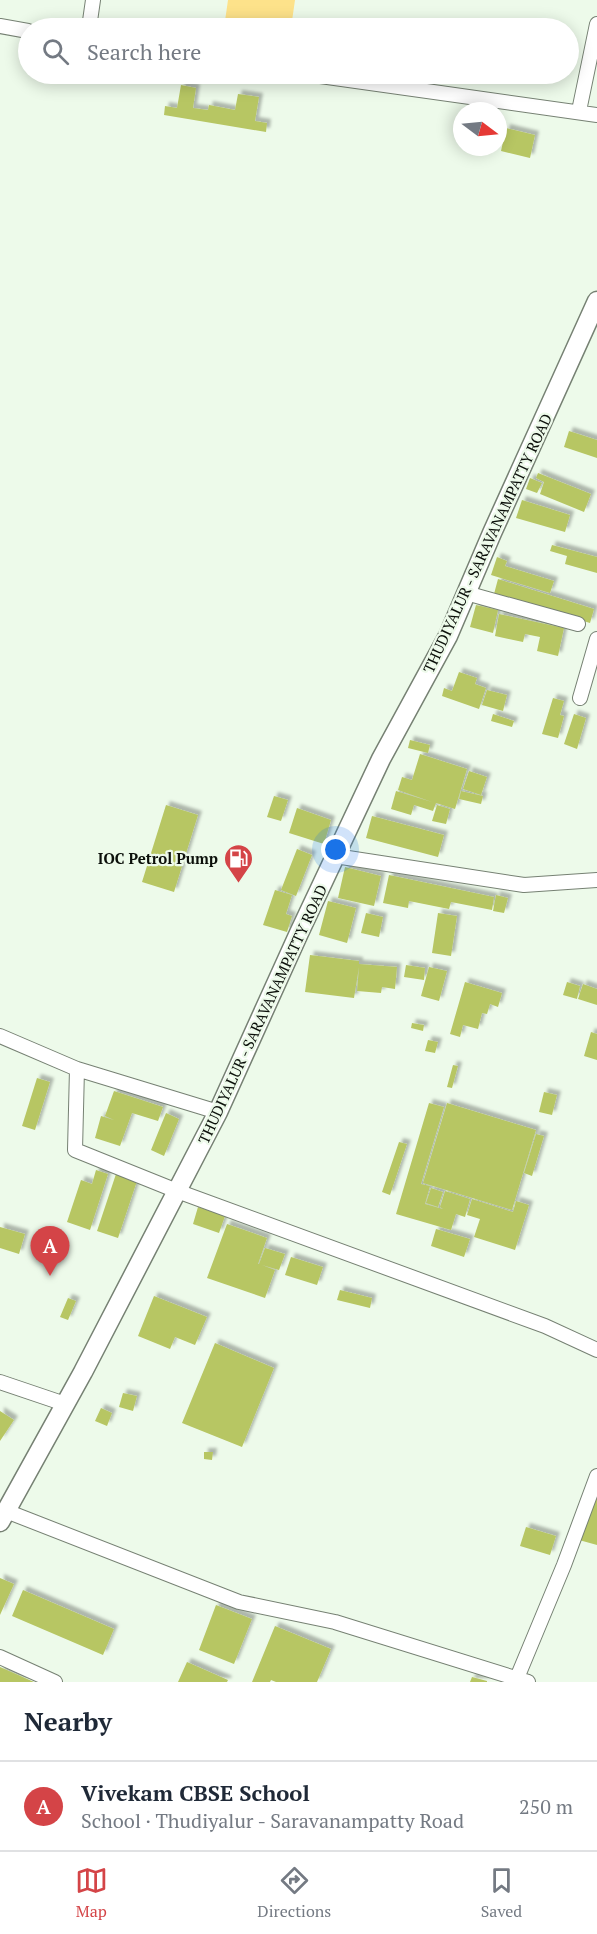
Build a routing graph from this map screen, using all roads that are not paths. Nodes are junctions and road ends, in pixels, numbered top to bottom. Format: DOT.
graph roads {
  1 [pos="93,0"];
  2 [pos="90,18"];
  3 [pos="597,24"];
  4 [pos="0,26"];
  5 [pos="18,29"];
  6 [pos="380,84"];
  7 [pos="579,111"];
  8 [pos="597,115"];
  9 [pos="597,301"];
  10 [pos="466,593"];
  11 [pos="578,624"];
  12 [pos="597,639"];
  13 [pos="580,698"];
  14 [pos="335,856"];
  15 [pos="597,880"];
  16 [pos="0,1036"];
  17 [pos="77,1069"];
  18 [pos="218,1112"];
  19 [pos="177,1191"];
  20 [pos="597,1350"];
  21 [pos="0,1382"];
  22 [pos="64,1404"];
  23 [pos="597,1476"];
  24 [pos="3,1516"];
  25 [pos="0,1657"];
  26 [pos="522,1680"];
  27 [pos="55,1682"];
  1 -- 2 [label="street"];
  3 -- 7 [label="street"];
  4 -- 5 [label="street"];
  6 -- 7 [label="street"];
  7 -- 8 [label="street"];
  9 -- 10 [label="main road, THUDIYALUR - SARAVANAMPATTY ROAD"];
  10 -- 11 [label="street"];
  10 -- 14 [label="main road, THUDIYALUR - SARAVANAMPATTY ROAD"];
  12 -- 13 [label="street"];
  14 -- 15 [label="street"];
  14 -- 18 [label="main road, THUDIYALUR - SARAVANAMPATTY ROAD"];
  16 -- 17 [label="street"];
  17 -- 18 [label="street"];
  17 -- 19 [label="street"];
  18 -- 19 [label="main road, THUDIYALUR - SARAVANAMPATTY ROAD"];
  19 -- 20 [label="street"];
  19 -- 22 [label="main road, THUDIYALUR - SARAVANAMPATTY ROAD"];
  21 -- 22 [label="street"];
  22 -- 24 [label="main road, THUDIYALUR - SARAVANAMPATTY ROAD"];
  23 -- 26 [label="street"];
  24 -- 26 [label="street"];
  25 -- 27 [label="street"];
}
